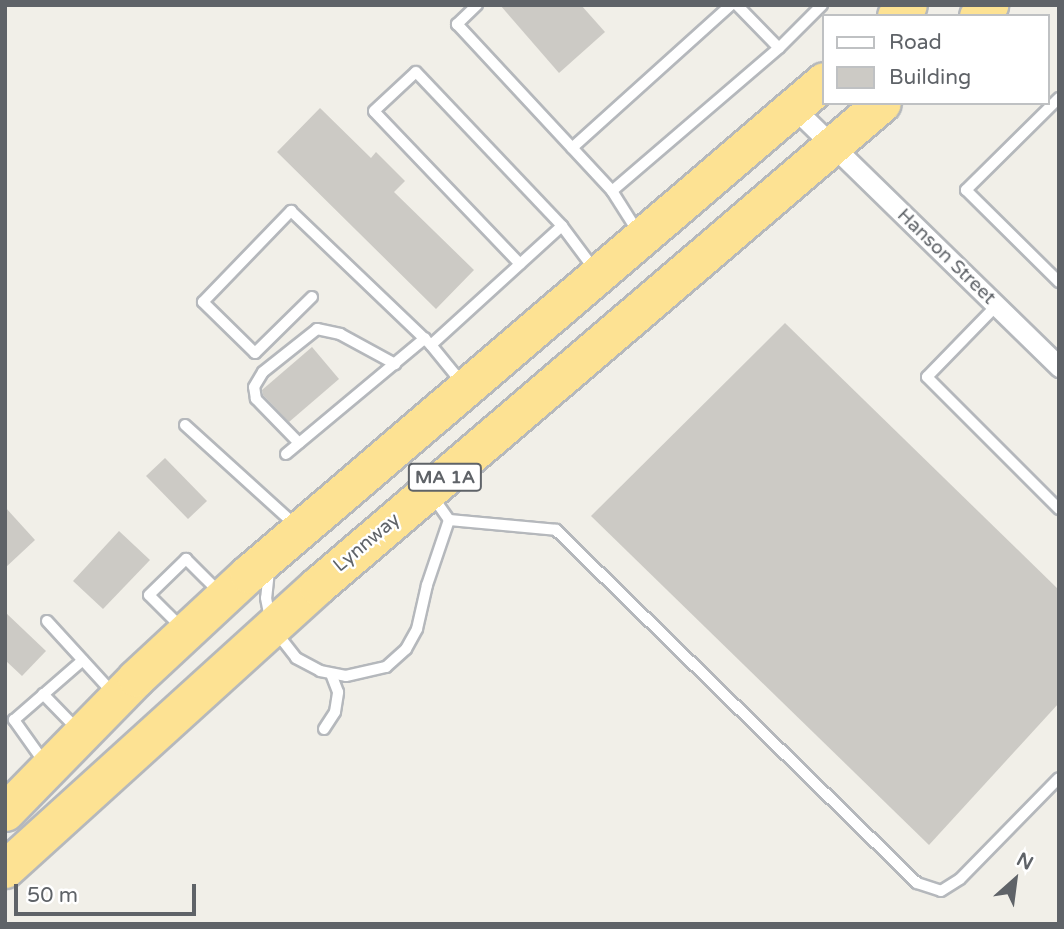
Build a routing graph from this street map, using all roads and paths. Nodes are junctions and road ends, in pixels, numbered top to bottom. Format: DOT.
graph roads {
  1 [pos="477,5"];
  2 [pos="731,5"];
  3 [pos="737,5"];
  4 [pos="822,5"];
  5 [pos="779,48"];
  6 [pos="822,83"];
  7 [pos="1059,98"];
  8 [pos="880,105"];
  9 [pos="794,108"];
  10 [pos="833,146"];
  11 [pos="572,148"];
  12 [pos="612,191"];
  13 [pos="562,226"];
  14 [pos="642,238"];
  15 [pos="520,264"];
  16 [pos="599,275"];
  17 [pos="1059,282"];
  18 [pos="312,297"];
  19 [pos="996,306"];
  20 [pos="428,341"];
  21 [pos="395,364"];
  22 [pos="1059,367"];
  23 [pos="466,388"];
  24 [pos="185,425"];
  25 [pos="299,443"];
  26 [pos="286,454"];
  27 [pos="428,491"];
  28 [pos="1059,509"];
  29 [pos="449,520"];
  30 [pos="300,529"];
  31 [pos="272,553"];
  32 [pos="223,597"];
  33 [pos="47,621"];
  34 [pos="273,625"];
  35 [pos="185,631"];
  36 [pos="83,660"];
  37 [pos="331,674"];
  38 [pos="43,694"];
  39 [pos="117,698"];
  40 [pos="324,729"];
  41 [pos="82,734"];
  42 [pos="48,768"];
  43 [pos="1059,778"];
  44 [pos="5,812"];
  45 [pos="5,869"];
  1 -- 11 [label="lane"];
  2 -- 11 [label="lane"];
  3 -- 5 [label="lane"];
  4 -- 5 [label="lane"];
  5 -- 12 [label="lane"];
  6 -- 9 [label="highway, MA 1A"];
  7 -- 17 [label="lane"];
  8 -- 10 [label="highway, Lynnway / MA 1A"];
  9 -- 10 [label="street"];
  9 -- 14 [label="highway, MA 1A"];
  10 -- 19 [label="street, Hanson Street"];
  10 -- 27 [label="highway, Lynnway / MA 1A"];
  11 -- 12 [label="lane"];
  12 -- 14 [label="lane"];
  13 -- 15 [label="lane"];
  13 -- 15 [label="lane"];
  13 -- 16 [label="lane"];
  14 -- 16 [label="highway, MA 1A"];
  15 -- 20 [label="lane"];
  16 -- 23 [label="highway, MA 1A"];
  18 -- 20 [label="lane"];
  19 -- 22 [label="street, Hanson Street"];
  19 -- 28 [label="lane"];
  20 -- 21 [label="lane"];
  20 -- 23 [label="lane"];
  21 -- 25 [label="lane"];
  21 -- 25 [label="lane"];
  23 -- 30 [label="highway, MA 1A"];
  24 -- 30 [label="lane"];
  25 -- 26 [label="lane"];
  27 -- 29 [label="lane"];
  27 -- 34 [label="highway, Lynnway / MA 1A"];
  29 -- 37 [label="lane"];
  29 -- 43 [label="lane"];
  30 -- 31 [label="highway, MA 1A"];
  31 -- 32 [label="highway, MA 1A"];
  31 -- 34 [label="lane"];
  32 -- 35 [label="highway, MA 1A"];
  32 -- 35 [label="lane"];
  33 -- 36 [label="lane"];
  34 -- 37 [label="lane"];
  34 -- 45 [label="highway, Lynnway / MA 1A"];
  35 -- 39 [label="highway, MA 1A"];
  36 -- 38 [label="lane"];
  36 -- 39 [label="lane"];
  37 -- 40 [label="lane"];
  38 -- 41 [label="lane"];
  38 -- 42 [label="lane"];
  39 -- 41 [label="highway, MA 1A"];
  41 -- 42 [label="highway, MA 1A"];
  42 -- 44 [label="highway, MA 1A"];
}
